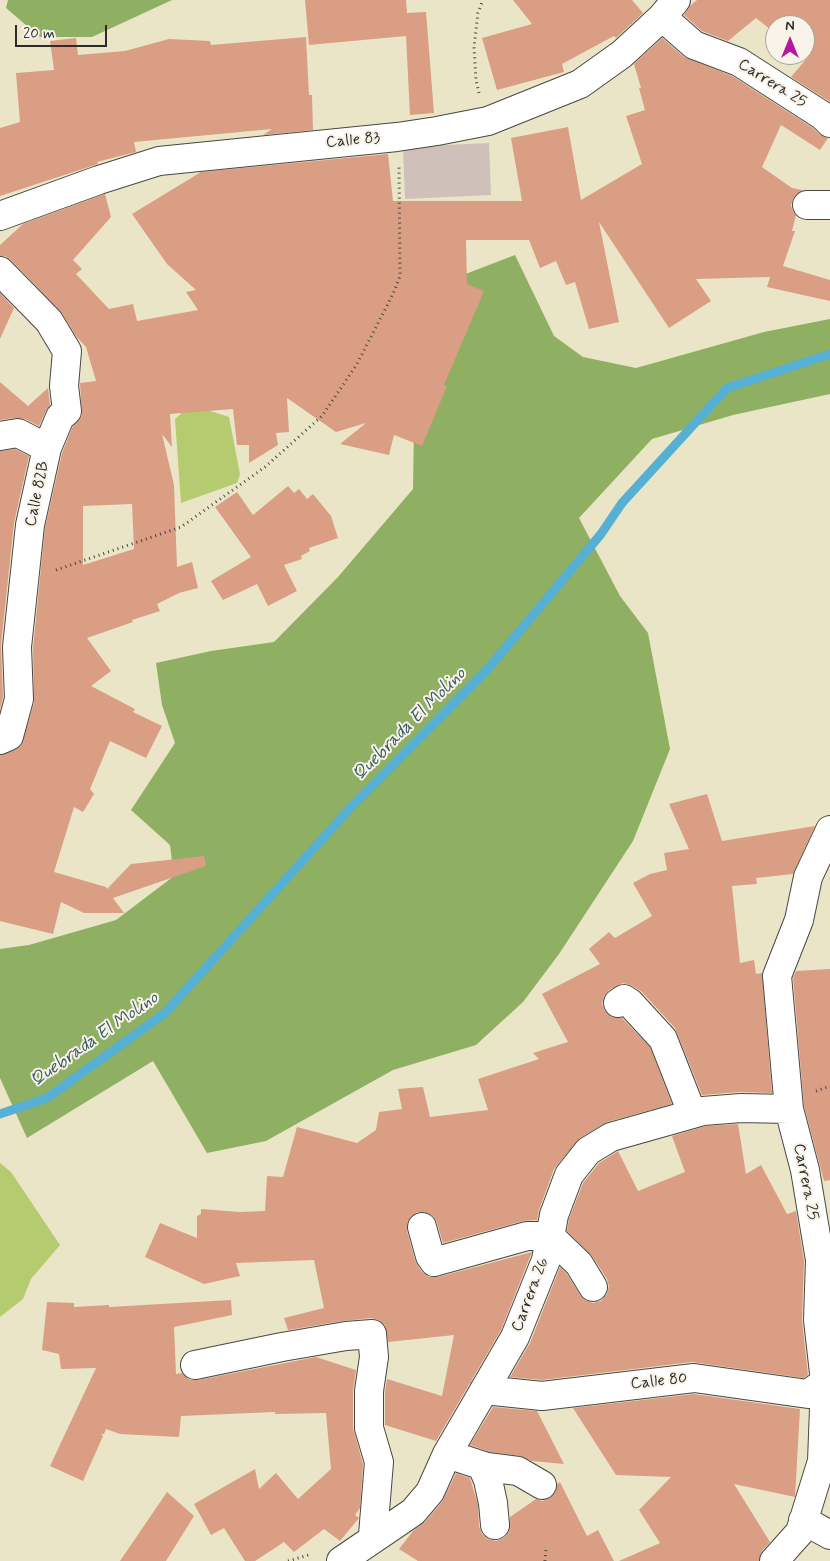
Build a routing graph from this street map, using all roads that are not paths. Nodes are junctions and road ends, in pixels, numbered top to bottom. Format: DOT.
graph roads {
  1 [pos="669,9"];
  2 [pos="830,123"];
  3 [pos="0,216"];
  4 [pos="0,271"];
  5 [pos="0,436"];
  6 [pos="47,448"];
  7 [pos="0,740"];
  8 [pos="830,830"];
  9 [pos="618,1003"];
  10 [pos="789,1109"];
  11 [pos="692,1113"];
  12 [pos="422,1227"];
  13 [pos="550,1236"];
  14 [pos="593,1287"];
  15 [pos="195,1365"];
  16 [pos="827,1382"];
  17 [pos="484,1390"];
  18 [pos="447,1454"];
  19 [pos="482,1466"];
  20 [pos="542,1485"];
  21 [pos="803,1520"];
  22 [pos="495,1525"];
  23 [pos="380,1533"];
  24 [pos="830,1535"];
  25 [pos="340,1561"];
  26 [pos="774,1561"];
  1 -- 2 [label="street, Carrera 25"];
  1 -- 3 [label="street, Calle 83"];
  4 -- 6 [label="street, Calle 82B"];
  5 -- 6 [label="street"];
  6 -- 7 [label="street, Calle 82B"];
  8 -- 10 [label="street, Carrera 25"];
  9 -- 11 [label="street"];
  10 -- 11 [label="street, Carrera 26"];
  10 -- 16 [label="street, Carrera 25"];
  11 -- 13 [label="street, Carrera 26"];
  12 -- 13 [label="street"];
  13 -- 14 [label="street"];
  13 -- 17 [label="street, Carrera 26"];
  15 -- 23 [label="street"];
  16 -- 17 [label="street, Calle 80"];
  16 -- 21 [label="street, Carrera 25"];
  17 -- 18 [label="street, Carrera 26"];
  18 -- 19 [label="street"];
  18 -- 23 [label="street, Carrera 26"];
  19 -- 20 [label="street"];
  19 -- 22 [label="street"];
  21 -- 24 [label="street"];
  21 -- 26 [label="street, Carrera 25"];
  23 -- 25 [label="street, Carrera 26"];
}
